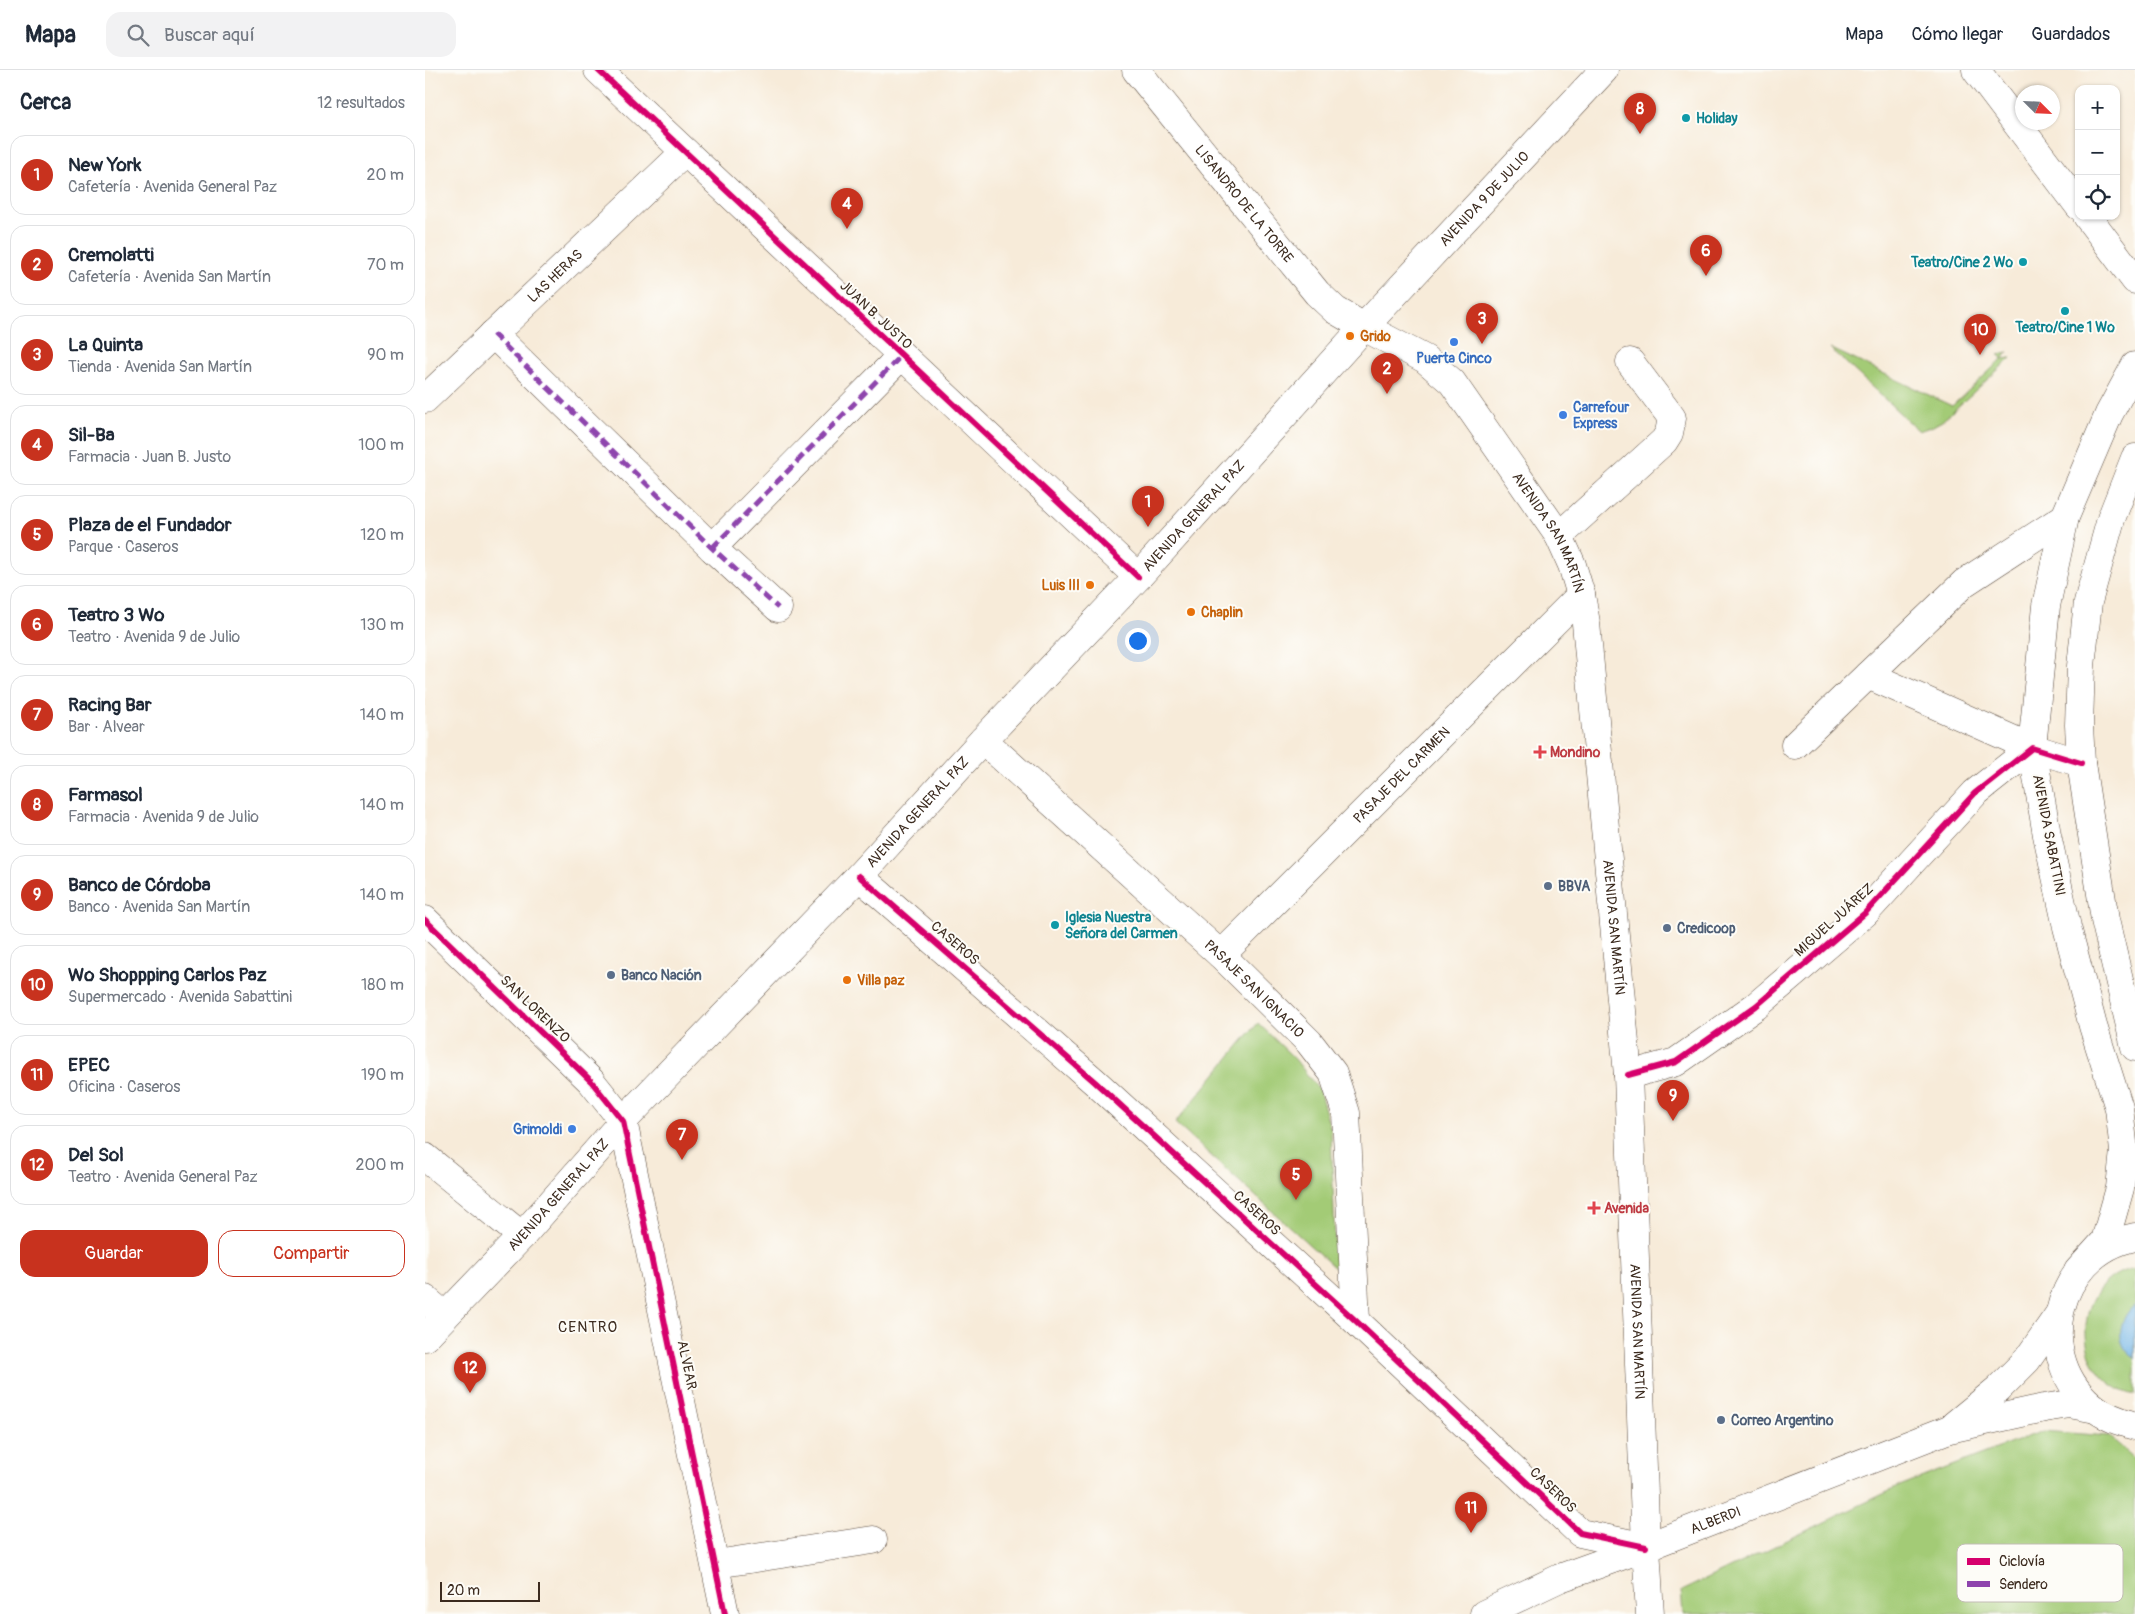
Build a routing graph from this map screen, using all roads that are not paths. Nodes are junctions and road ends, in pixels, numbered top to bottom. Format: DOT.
graph roads {
  1 [pos="598,70"];
  2 [pos="1136,70"];
  3 [pos="1604,70"];
  4 [pos="1976,70"];
  5 [pos="685,152"];
  6 [pos="2075,201"];
  7 [pos="2090,220"];
  8 [pos="2135,280"];
  9 [pos="1364,327"];
  10 [pos="493,334"];
  11 [pos="901,356"];
  12 [pos="1630,362"];
  13 [pos="2135,366"];
  14 [pos="425,399"];
  15 [pos="2135,458"];
  16 [pos="2065,517"];
  17 [pos="1559,536"];
  18 [pos="712,548"];
  19 [pos="1138,577"];
  20 [pos="1581,595"];
  21 [pos="777,608"];
  22 [pos="1868,675"];
  23 [pos="983,740"];
  24 [pos="1795,745"];
  25 [pos="2033,748"];
  26 [pos="2081,763"];
  27 [pos="859,876"];
  28 [pos="425,920"];
  29 [pos="1221,955"];
  30 [pos="2135,1047"];
  31 [pos="1628,1075"];
  32 [pos="623,1121"];
  33 [pos="425,1157"];
  34 [pos="522,1236"];
  35 [pos="2135,1237"];
  36 [pos="2078,1271"];
  37 [pos="435,1307"];
  38 [pos="2059,1314"];
  39 [pos="1356,1321"];
  40 [pos="425,1337"];
  41 [pos="2120,1421"];
  42 [pos="1949,1429"];
  43 [pos="873,1540"];
  44 [pos="1646,1547"];
  45 [pos="716,1564"];
  46 [pos="725,1614"];
  47 [pos="1483,1614"];
  48 [pos="1650,1614"];
  1 -- 5 [label="street, JUAN B. JUSTO"];
  2 -- 9 [label="street, LISANDRO DE LA TORRE"];
  3 -- 9 [label="street, AVENIDA 9 DE JULIO"];
  4 -- 6 [label="street"];
  5 -- 10 [label="street, LAS HERAS"];
  5 -- 11 [label="street, JUAN B. JUSTO"];
  7 -- 8 [label="street"];
  9 -- 17 [label="street, AVENIDA SAN MARTÍN"];
  9 -- 19 [label="street, AVENIDA GENERAL PAZ"];
  10 -- 14 [label="street, LAS HERAS"];
  10 -- 18 [label="street"];
  11 -- 18 [label="street"];
  11 -- 19 [label="street, JUAN B. JUSTO"];
  12 -- 17 [label="street"];
  13 -- 16 [label="street, AVENIDA SABATTINI"];
  15 -- 26 [label="street"];
  16 -- 22 [label="street"];
  16 -- 25 [label="street, AVENIDA SABATTINI"];
  17 -- 20 [label="street, AVENIDA SAN MARTÍN"];
  18 -- 21 [label="street"];
  19 -- 23 [label="street, AVENIDA GENERAL PAZ"];
  20 -- 29 [label="street, PASAJE DEL CARMEN"];
  20 -- 31 [label="street, AVENIDA SAN MARTÍN"];
  22 -- 24 [label="street"];
  22 -- 25 [label="street"];
  23 -- 27 [label="street, AVENIDA GENERAL PAZ"];
  23 -- 29 [label="street, PASAJE SAN IGNACIO"];
  25 -- 26 [label="street"];
  25 -- 31 [label="street, MIGUEL JUÁREZ"];
  25 -- 36 [label="street, AVENIDA SABATTINI"];
  26 -- 30 [label="street"];
  27 -- 32 [label="street, AVENIDA GENERAL PAZ"];
  27 -- 39 [label="street, CASEROS"];
  28 -- 32 [label="street, SAN LORENZO"];
  29 -- 39 [label="street, PASAJE SAN IGNACIO"];
  31 -- 44 [label="street, AVENIDA SAN MARTÍN"];
  32 -- 34 [label="street, AVENIDA GENERAL PAZ"];
  32 -- 45 [label="street, ALVEAR"];
  33 -- 34 [label="street"];
  34 -- 37 [label="street, AVENIDA GENERAL PAZ"];
  35 -- 36 [label="street"];
  36 -- 38 [label="street"];
  37 -- 40 [label="street, AVENIDA GENERAL PAZ"];
  38 -- 41 [label="street"];
  38 -- 42 [label="street, ALBERDI"];
  39 -- 44 [label="street, CASEROS"];
  41 -- 42 [label="street, ALBERDI"];
  42 -- 44 [label="street, ALBERDI"];
  43 -- 45 [label="street"];
  44 -- 47 [label="street, ALBERDI"];
  44 -- 48 [label="street, AVENIDA SAN MARTÍN"];
  45 -- 46 [label="street, ALVEAR"];
}
